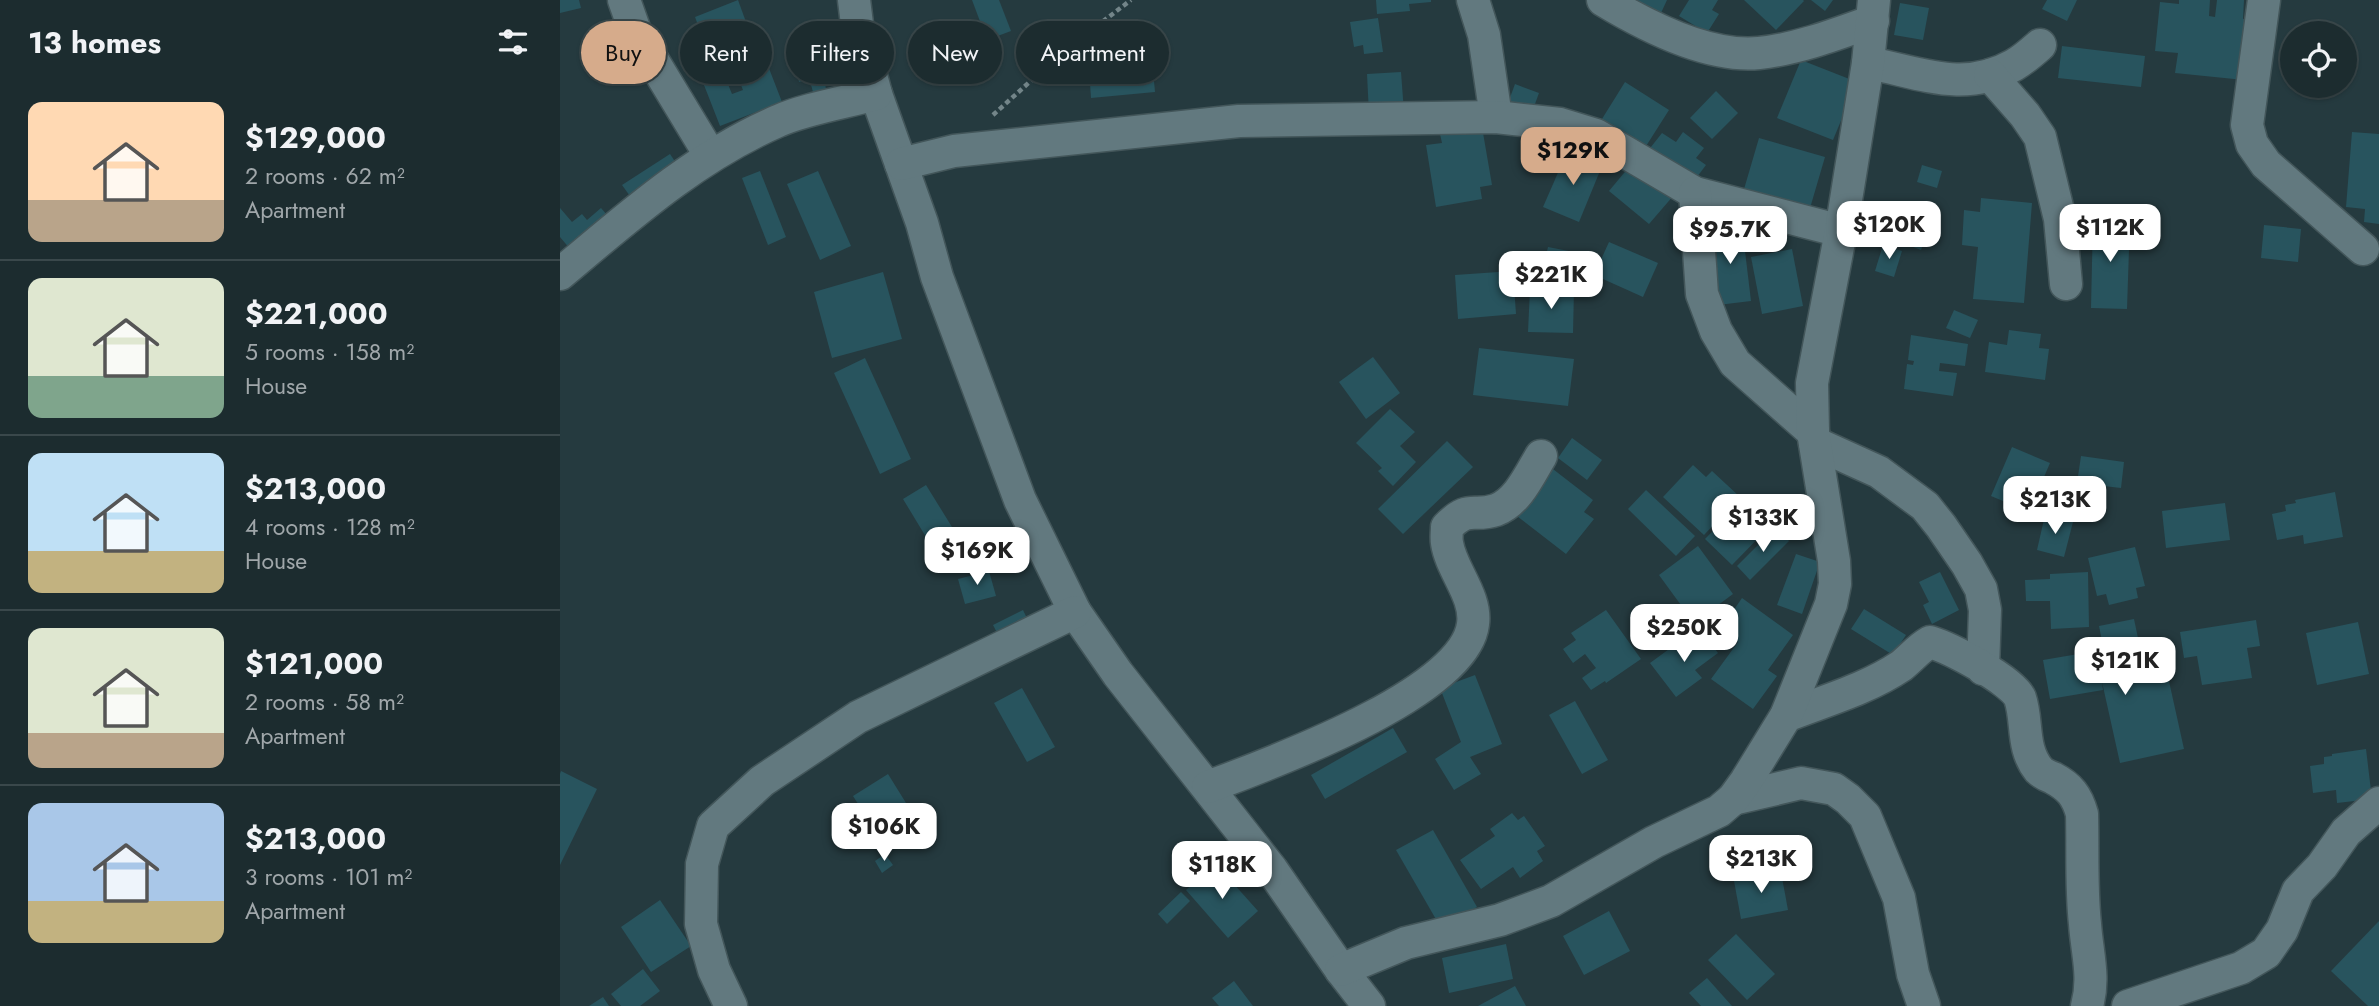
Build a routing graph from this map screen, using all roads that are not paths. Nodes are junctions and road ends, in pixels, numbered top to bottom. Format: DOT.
graph roads {
  1 [pos="624,0"];
  2 [pos="853,0"];
  3 [pos="1473,0"];
  4 [pos="1603,0"];
  5 [pos="2264,0"];
  6 [pos="1874,11"];
  7 [pos="2040,46"];
  8 [pos="1868,63"];
  9 [pos="1990,75"];
  10 [pos="876,94"];
  11 [pos="1496,117"];
  12 [pos="710,155"];
  13 [pos="901,164"];
  14 [pos="1695,192"];
  15 [pos="1841,231"];
  16 [pos="2364,249"];
  17 [pos="560,274"];
  18 [pos="2066,284"];
  19 [pos="1814,438"];
  20 [pos="1541,456"];
  21 [pos="1075,612"];
  22 [pos="1983,668"];
  23 [pos="1786,716"];
  24 [pos="1208,788"];
  25 [pos="1733,799"];
  26 [pos="2379,803"];
  27 [pos="1341,970"];
  28 [pos="731,1006"];
  29 [pos="1370,1006"];
  30 [pos="1924,1006"];
  31 [pos="2087,1006"];
  32 [pos="2128,1006"];
  1 -- 12 [label="street"];
  2 -- 10 [label="street"];
  3 -- 11 [label="street"];
  4 -- 6 [label="street"];
  5 -- 16 [label="street"];
  6 -- 8 [label="street"];
  7 -- 9 [label="street"];
  8 -- 9 [label="street"];
  8 -- 15 [label="street"];
  9 -- 18 [label="street"];
  10 -- 12 [label="street"];
  10 -- 13 [label="street"];
  11 -- 13 [label="street"];
  11 -- 14 [label="street"];
  12 -- 17 [label="street"];
  13 -- 21 [label="street"];
  14 -- 15 [label="street"];
  14 -- 19 [label="street"];
  15 -- 19 [label="street"];
  19 -- 22 [label="street"];
  19 -- 23 [label="street"];
  20 -- 24 [label="street"];
  21 -- 24 [label="street"];
  21 -- 28 [label="street"];
  22 -- 23 [label="street"];
  22 -- 31 [label="street"];
  23 -- 25 [label="street"];
  24 -- 27 [label="street"];
  25 -- 27 [label="street"];
  25 -- 30 [label="street"];
  26 -- 32 [label="street"];
  27 -- 29 [label="street"];
}
